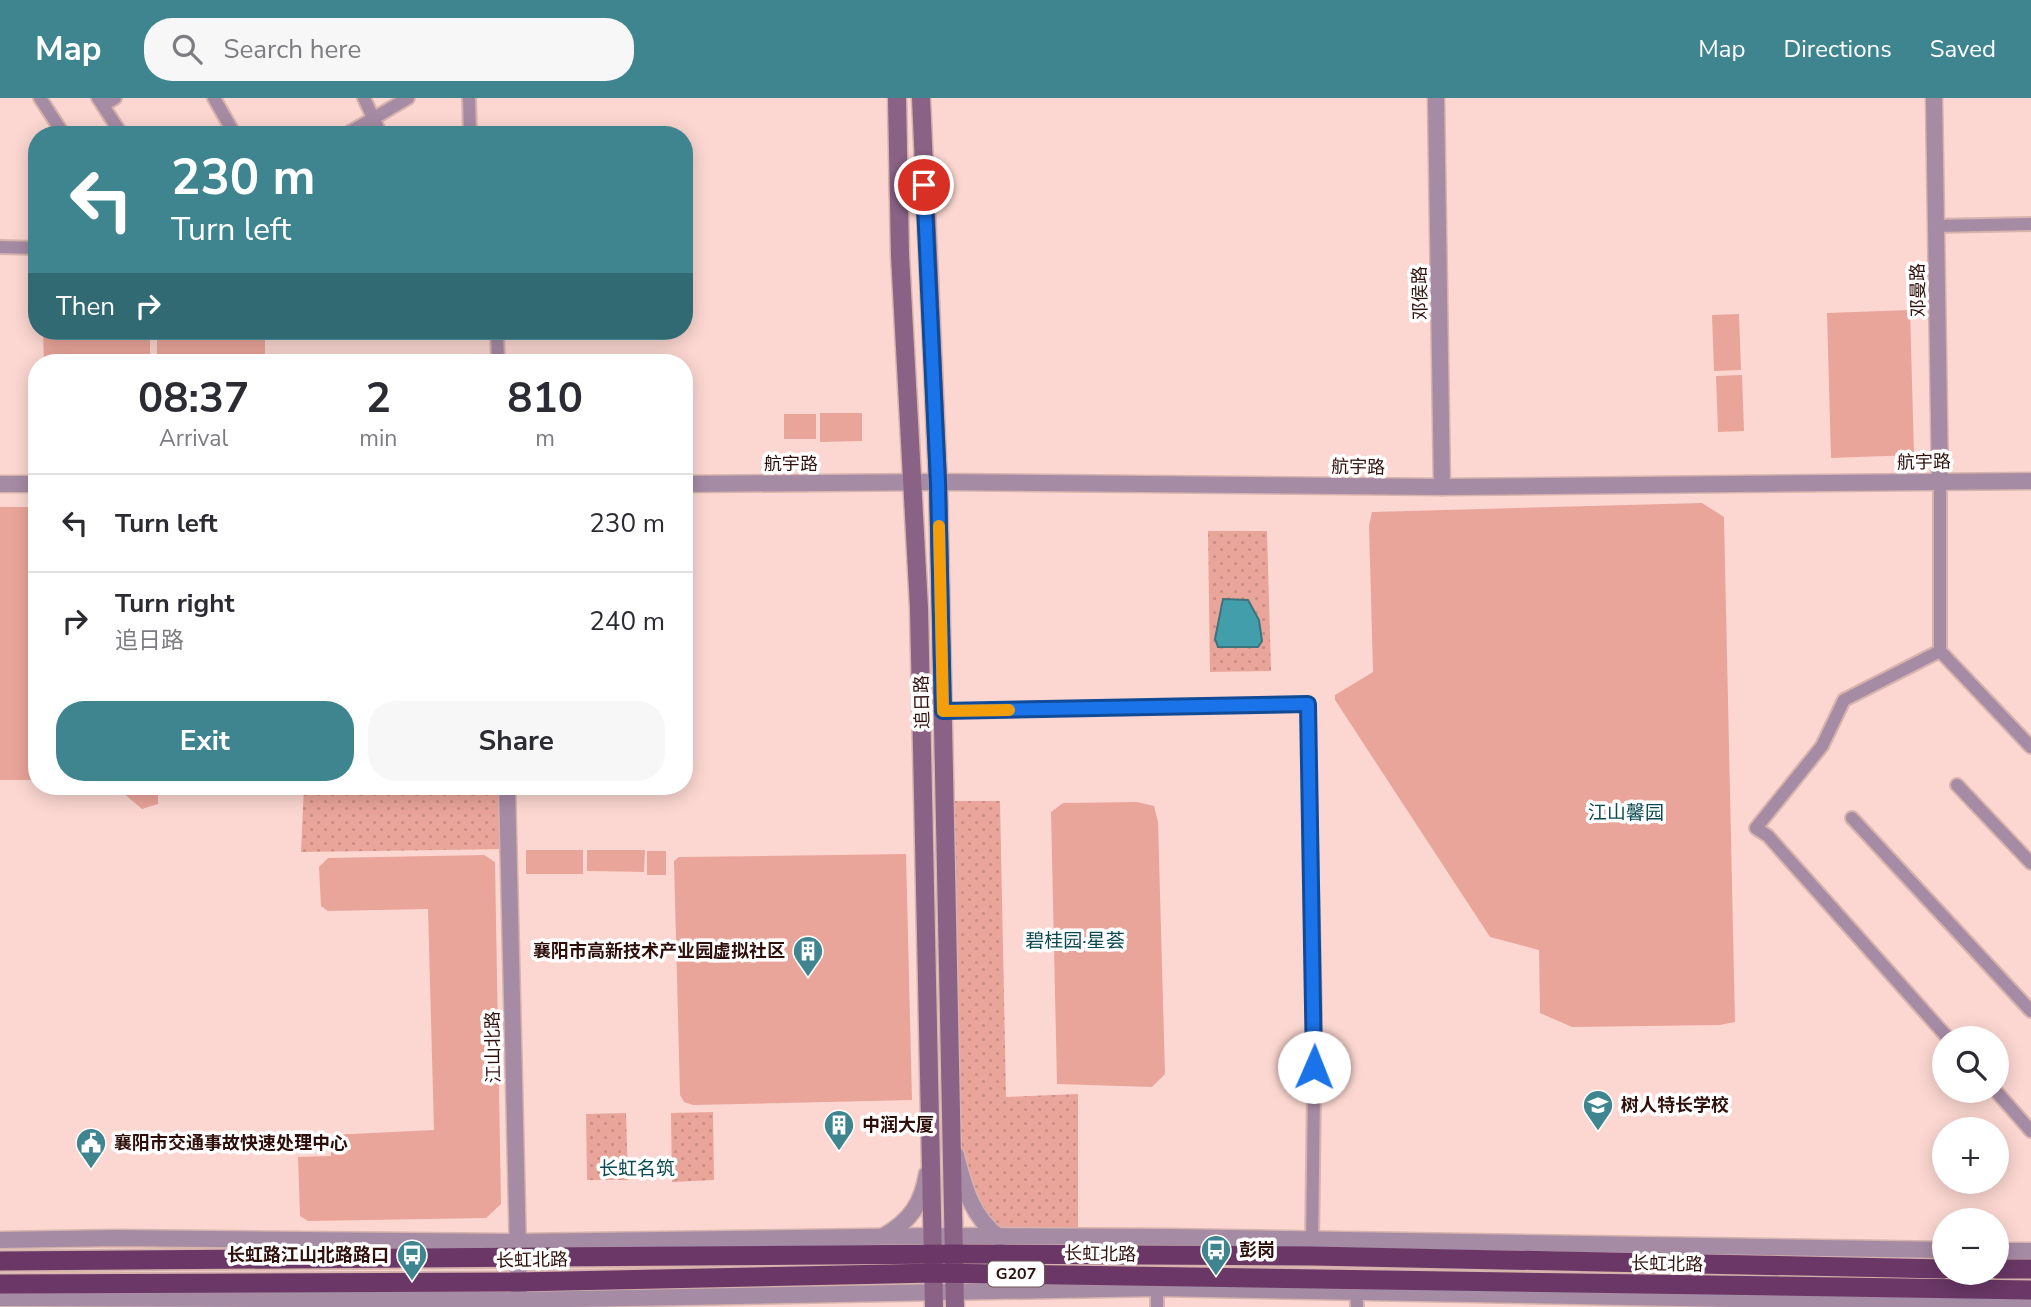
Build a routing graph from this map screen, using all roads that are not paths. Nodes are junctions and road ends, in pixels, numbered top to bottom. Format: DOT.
graph roads {
  1 [pos="40,98"];
  2 [pos="115,98"];
  3 [pos="214,98"];
  4 [pos="363,98"];
  5 [pos="408,98"];
  6 [pos="469,98"];
  7 [pos="897,98"];
  8 [pos="921,98"];
  9 [pos="1436,98"];
  10 [pos="1934,98"];
  11 [pos="100,102"];
  12 [pos="374,118"];
  13 [pos="58,126"];
  14 [pos="116,126"];
  15 [pos="230,126"];
  16 [pos="360,126"];
  17 [pos="377,126"];
  18 [pos="470,126"];
  19 [pos="2031,224"];
  20 [pos="1936,226"];
  21 [pos="0,247"];
  22 [pos="28,248"];
  23 [pos="1940,481"];
  24 [pos="2031,481"];
  25 [pos="938,482"];
  26 [pos="915,483"];
  27 [pos="0,484"];
  28 [pos="28,484"];
  29 [pos="693,484"];
  30 [pos="1442,488"];
  31 [pos="1940,651"];
  32 [pos="943,711"];
  33 [pos="2031,747"];
  34 [pos="1956,785"];
  35 [pos="507,795"];
  36 [pos="1852,818"];
  37 [pos="2031,863"];
  38 [pos="2031,1011"];
  39 [pos="1937,1026"];
  40 [pos="2006,1103"];
  41 [pos="2031,1131"];
  42 [pos="953,1139"];
  43 [pos="931,1144"];
  44 [pos="882,1237"];
  45 [pos="998,1237"];
  46 [pos="0,1240"];
  47 [pos="1312,1248"];
  48 [pos="517,1250"];
  49 [pos="1932,1250"];
  50 [pos="2009,1251"];
  51 [pos="2031,1251"];
  52 [pos="848,1255"];
  53 [pos="933,1255"];
  54 [pos="1056,1255"];
  55 [pos="0,1261"];
  56 [pos="1932,1269"];
  57 [pos="2009,1269"];
  58 [pos="2031,1269"];
  59 [pos="955,1273"];
  60 [pos="0,1284"];
  61 [pos="1157,1288"];
  62 [pos="2031,1290"];
  63 [pos="1356,1293"];
  64 [pos="519,1296"];
  65 [pos="0,1298"];
  66 [pos="1949,1299"];
  67 [pos="934,1300"];
  68 [pos="2031,1301"];
  69 [pos="1157,1307"];
  1 -- 13 [label="street"];
  2 -- 11 [label="street"];
  3 -- 15 [label="street"];
  4 -- 12 [label="street"];
  5 -- 12 [label="street"];
  6 -- 18 [label="street"];
  7 -- 26 [label="main road, 追日路"];
  8 -- 25 [label="main road, 追日路"];
  9 -- 30 [label="street, 邓侯路"];
  10 -- 20 [label="street, 邓曼路"];
  11 -- 14 [label="street"];
  12 -- 16 [label="street"];
  12 -- 17 [label="street"];
  19 -- 20 [label="street"];
  20 -- 23 [label="street, 邓曼路"];
  21 -- 22 [label="street"];
  23 -- 24 [label="street, 航宇路"];
  23 -- 30 [label="street, 航宇路"];
  23 -- 31 [label="street"];
  25 -- 26 [label="street, 航宇路"];
  25 -- 30 [label="street, 航宇路"];
  25 -- 32 [label="main road, 追日路"];
  26 -- 29 [label="street, 航宇路"];
  26 -- 43 [label="main road, 追日路"];
  27 -- 28 [label="street"];
  31 -- 33 [label="street"];
  31 -- 39 [label="street"];
  32 -- 42 [label="main road, 追日路"];
  32 -- 47 [label="street"];
  34 -- 37 [label="street"];
  35 -- 48 [label="street, 江山北路"];
  36 -- 38 [label="street"];
  40 -- 41 [label="street"];
  42 -- 45 [label="street"];
  42 -- 59 [label="main road, 追日路"];
  43 -- 44 [label="street"];
  43 -- 53 [label="main road, 追日路"];
  44 -- 48 [label="street"];
  44 -- 52 [label="street"];
  44 -- 53 [label="street"];
  45 -- 47 [label="street"];
  45 -- 54 [label="street"];
  45 -- 59 [label="street"];
  46 -- 48 [label="street"];
  47 -- 49 [label="street"];
  47 -- 54 [label="highway, 长虹北路 / G207"];
  47 -- 56 [label="highway, 长虹北路 / G207"];
  48 -- 52 [label="highway, 长虹北路 / G207"];
  48 -- 55 [label="highway, 长虹北路 / G207"];
  48 -- 64 [label="street, 江山北路"];
  50 -- 51 [label="street"];
  52 -- 53 [label="highway, 长虹北路 / G207"];
  53 -- 59 [label="highway, 长虹北路 / G207"];
  53 -- 64 [label="highway, 长虹北路 / G207"];
  53 -- 67 [label="main road, 追日路"];
  54 -- 59 [label="highway, 长虹北路 / G207"];
  57 -- 58 [label="highway"];
  59 -- 61 [label="street"];
  59 -- 63 [label="highway, 长虹北路 / G207"];
  59 -- 67 [label="street"];
  60 -- 64 [label="highway, 长虹北路 / G207"];
  61 -- 63 [label="street"];
  61 -- 69 [label="street"];
  62 -- 66 [label="highway, 长虹北路 / G207"];
  63 -- 66 [label="highway, 长虹北路 / G207"];
  64 -- 65 [label="street"];
  64 -- 67 [label="street"];
  66 -- 68 [label="street"];
}
